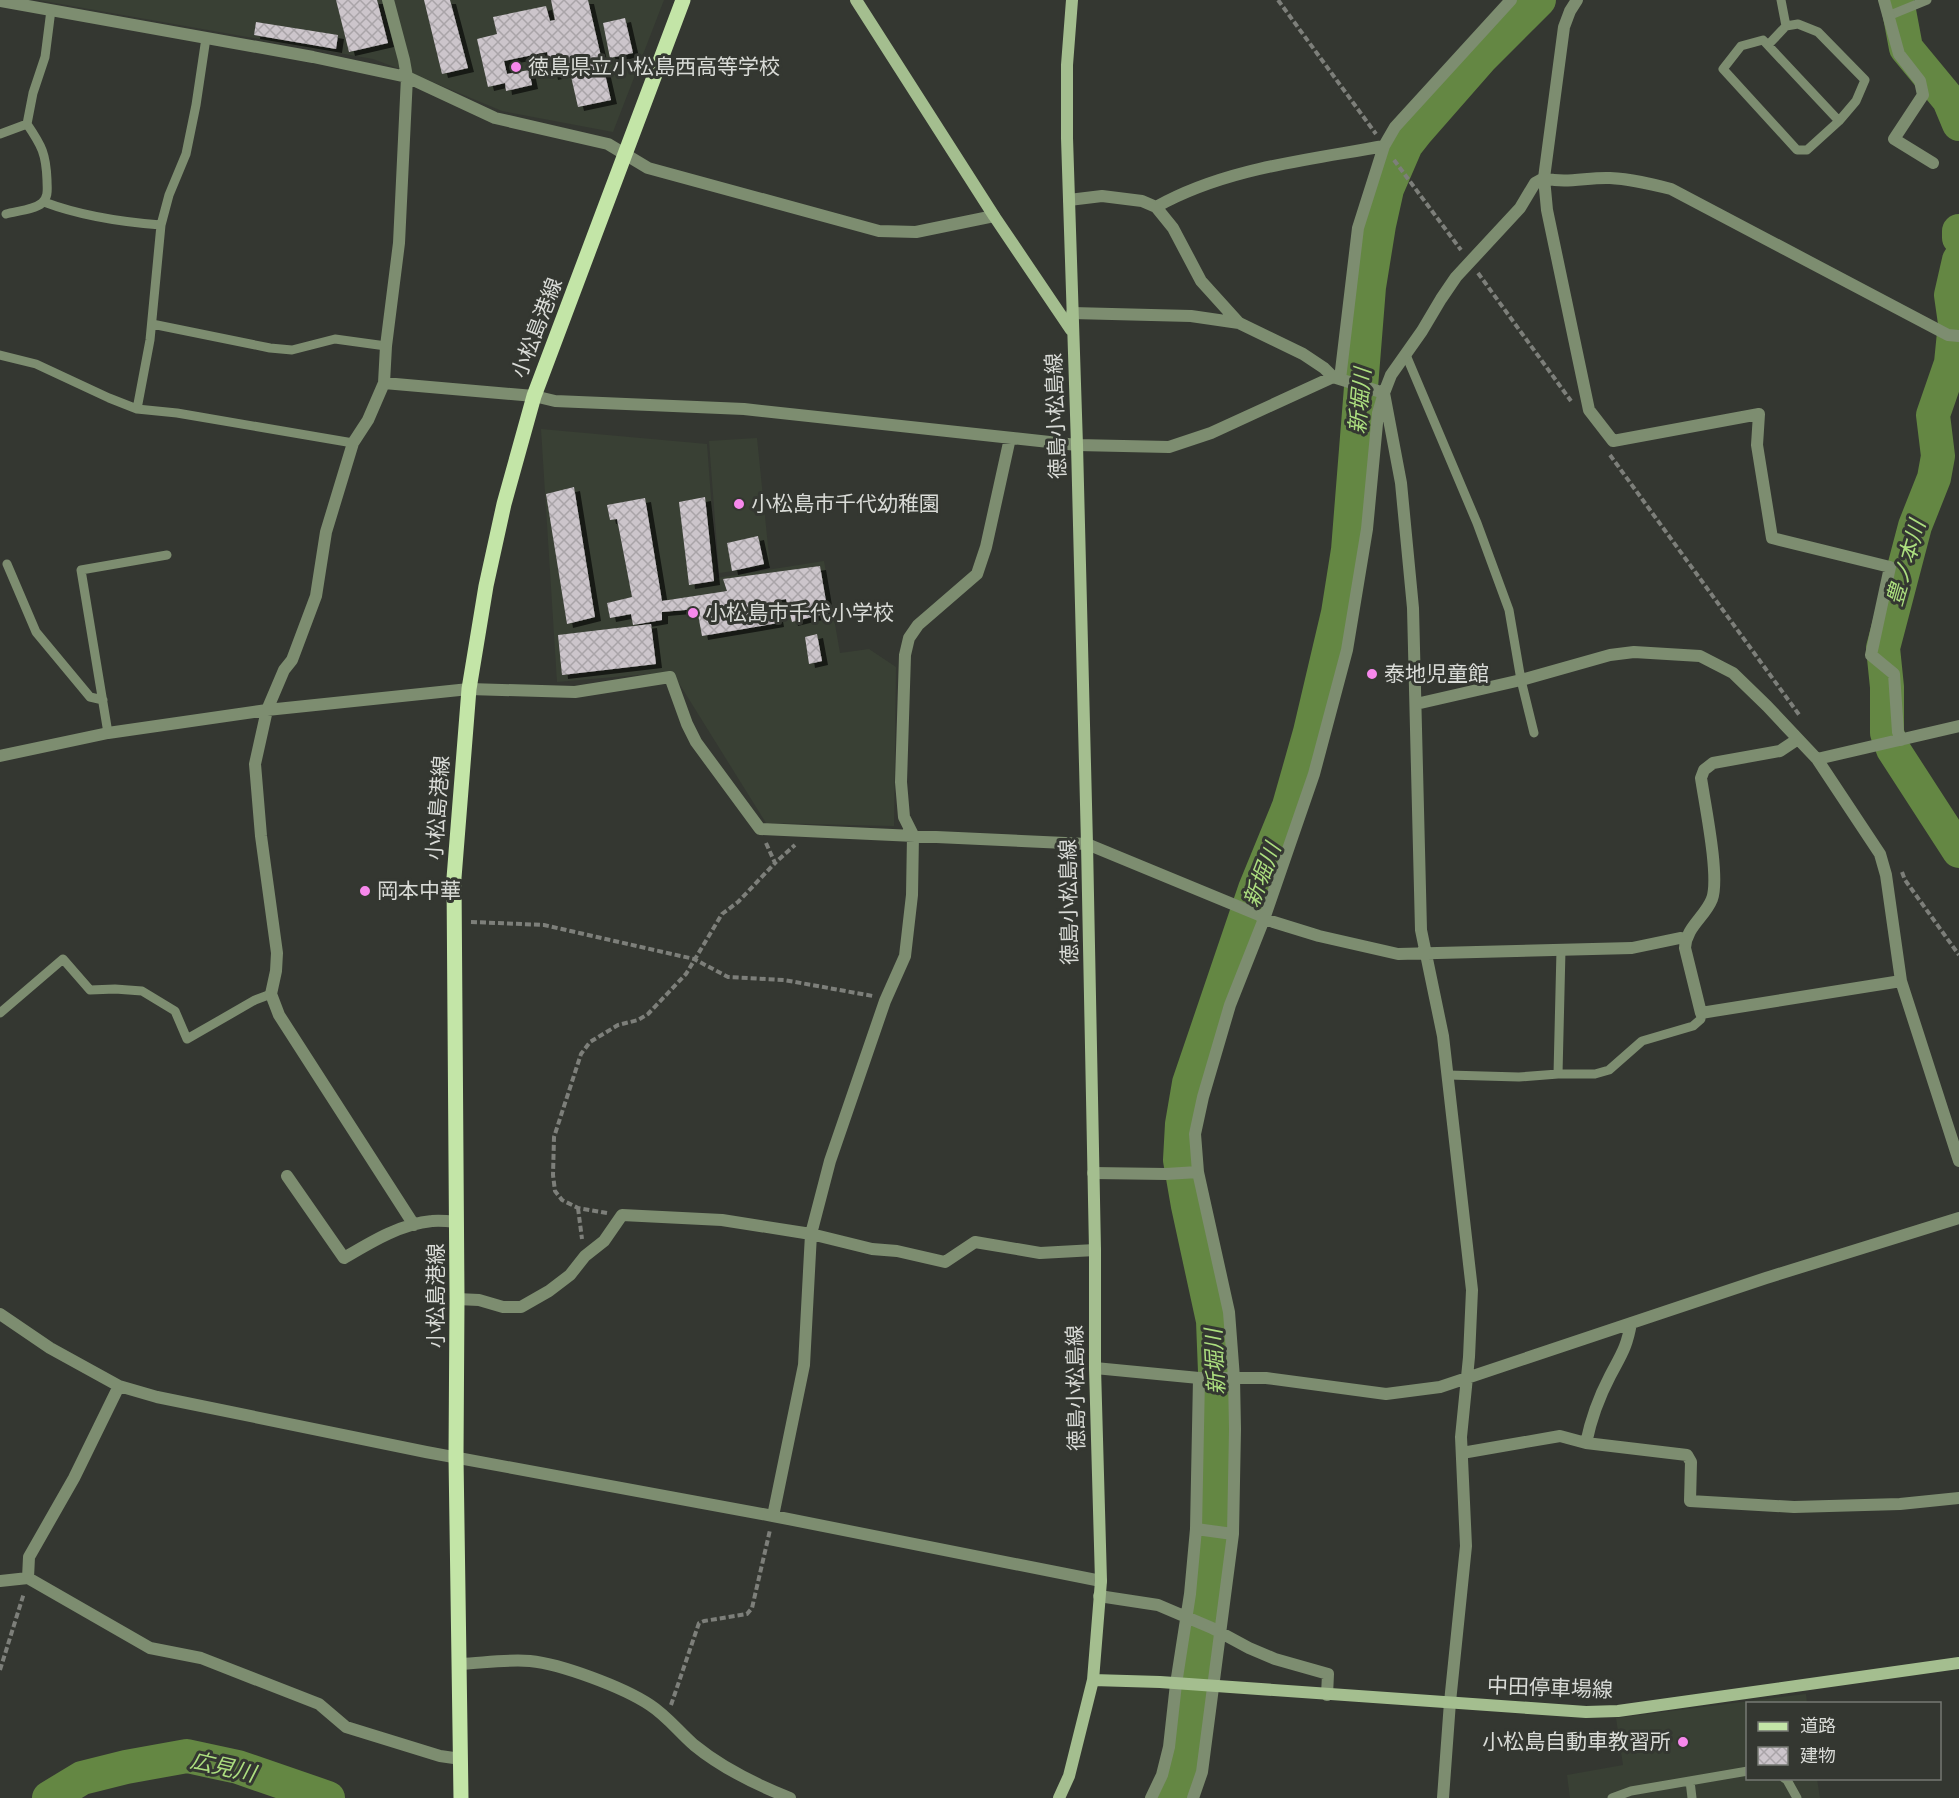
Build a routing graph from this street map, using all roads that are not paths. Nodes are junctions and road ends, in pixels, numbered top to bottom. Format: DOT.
graph roads {
  1 [pos="388,0"];
  2 [pos="683,0"];
  3 [pos="856,0"];
  4 [pos="1072,0"];
  5 [pos="1511,0"];
  6 [pos="1576,0"];
  7 [pos="1781,0"];
  8 [pos="1884,0"];
  9 [pos="1927,0"];
  10 [pos="0,1"];
  11 [pos="51,10"];
  12 [pos="1896,13"];
  13 [pos="1786,26"];
  14 [pos="206,38"];
  15 [pos="1768,45"];
  16 [pos="407,77"];
  17 [pos="1839,121"];
  18 [pos="27,124"];
  19 [pos="0,134"];
  20 [pos="1384,146"];
  21 [pos="626,155"];
  22 [pos="1933,163"];
  23 [pos="1544,178"];
  24 [pos="1069,200"];
  25 [pos="44,202"];
  26 [pos="1156,207"];
  27 [pos="6,214"];
  28 [pos="994,216"];
  29 [pos="161,225"];
  30 [pos="1071,314"];
  31 [pos="1239,323"];
  32 [pos="152,324"];
  33 [pos="1072,331"];
  34 [pos="1955,336"];
  35 [pos="386,346"];
  36 [pos="0,354"];
  37 [pos="1406,355"];
  38 [pos="1340,379"];
  39 [pos="384,383"];
  40 [pos="1379,391"];
  41 [pos="534,396"];
  42 [pos="137,409"];
  43 [pos="1010,438"];
  44 [pos="353,443"];
  45 [pos="1077,445"];
  46 [pos="167,555"];
  47 [pos="7,564"];
  48 [pos="1521,680"];
  49 [pos="469,689"];
  50 [pos="103,700"];
  51 [pos="1416,704"];
  52 [pos="267,710"];
  53 [pos="1959,726"];
  54 [pos="108,733"];
  55 [pos="1534,733"];
  56 [pos="1798,739"];
  57 [pos="1898,740"];
  58 [pos="0,756"];
  59 [pos="1816,759"];
  60 [pos="913,835"];
  61 [pos="1087,844"];
  62 [pos="1261,917"];
  63 [pos="1686,939"];
  64 [pos="1561,950"];
  65 [pos="1426,954"];
  66 [pos="1901,981"];
  67 [pos="272,994"];
  68 [pos="0,1013"];
  69 [pos="1701,1013"];
  70 [pos="1558,1074"];
  71 [pos="1448,1075"];
  72 [pos="1959,1161"];
  73 [pos="1093,1173"];
  74 [pos="1195,1173"];
  75 [pos="287,1176"];
  76 [pos="1959,1218"];
  77 [pos="456,1222"];
  78 [pos="414,1225"];
  79 [pos="811,1234"];
  80 [pos="1095,1250"];
  81 [pos="458,1299"];
  82 [pos="0,1314"];
  83 [pos="1631,1323"];
  84 [pos="1095,1368"];
  85 [pos="1202,1378"];
  86 [pos="1230,1378"];
  87 [pos="1466,1379"];
  88 [pos="119,1386"];
  89 [pos="1586,1443"];
  90 [pos="1462,1453"];
  91 [pos="456,1457"];
  92 [pos="1959,1498"];
  93 [pos="773,1516"];
  94 [pos="1200,1529"];
  95 [pos="1229,1533"];
  96 [pos="28,1578"];
  97 [pos="0,1581"];
  98 [pos="1101,1581"];
  99 [pos="1099,1596"];
  100 [pos="1190,1619"];
  101 [pos="1216,1630"];
  102 [pos="1959,1663"];
  103 [pos="460,1664"];
  104 [pos="1093,1680"];
  105 [pos="1179,1684"];
  106 [pos="1211,1686"];
  107 [pos="1327,1695"];
  108 [pos="1450,1702"];
  109 [pos="461,1759"];
  110 [pos="1746,1771"];
  111 [pos="1787,1780"];
  112 [pos="1690,1781"];
  113 [pos="461,1798"];
  114 [pos="790,1798"];
  115 [pos="1059,1798"];
  116 [pos="1151,1798"];
  117 [pos="1193,1798"];
  118 [pos="1443,1798"];
  119 [pos="1612,1798"];
  120 [pos="1692,1798"];
  121 [pos="1797,1798"];
  1 -- 16 [label="street"];
  2 -- 21 [label="main road, 小松島港線"];
  3 -- 28 [label="main road"];
  4 -- 24 [label="main road, 徳島小松島線"];
  5 -- 20 [label="street"];
  6 -- 23 [label="street"];
  7 -- 13 [label="lane"];
  8 -- 12 [label="street"];
  9 -- 12 [label="lane"];
  10 -- 11 [label="street"];
  11 -- 14 [label="street"];
  11 -- 18 [label="lane"];
  12 -- 22 [label="street"];
  13 -- 15 [label="lane"];
  13 -- 17 [label="lane"];
  14 -- 16 [label="street"];
  14 -- 29 [label="lane"];
  15 -- 17 [label="lane"];
  15 -- 17 [label="lane"];
  16 -- 21 [label="street"];
  16 -- 35 [label="street"];
  18 -- 19 [label="lane"];
  18 -- 25 [label="lane"];
  20 -- 26 [label="street"];
  20 -- 38 [label="street"];
  21 -- 28 [label="street"];
  21 -- 41 [label="main road, 小松島港線"];
  23 -- 34 [label="street"];
  23 -- 37 [label="street"];
  23 -- 57 [label="street"];
  24 -- 26 [label="street"];
  24 -- 30 [label="main road, 徳島小松島線"];
  25 -- 27 [label="lane"];
  25 -- 29 [label="lane"];
  26 -- 31 [label="street"];
  28 -- 33 [label="main road"];
  29 -- 32 [label="lane"];
  30 -- 31 [label="street"];
  30 -- 33 [label="main road, 徳島小松島線"];
  31 -- 38 [label="street"];
  32 -- 35 [label="lane"];
  32 -- 42 [label="lane"];
  33 -- 45 [label="main road, 徳島小松島線"];
  35 -- 39 [label="street"];
  36 -- 42 [label="lane"];
  37 -- 40 [label="street"];
  37 -- 48 [label="lane"];
  38 -- 40 [label="street"];
  38 -- 45 [label="street"];
  39 -- 41 [label="street"];
  39 -- 44 [label="street"];
  40 -- 51 [label="street"];
  40 -- 62 [label="street"];
  41 -- 43 [label="street"];
  41 -- 49 [label="main road, 小松島港線"];
  42 -- 44 [label="lane"];
  43 -- 45 [label="street"];
  43 -- 60 [label="street"];
  44 -- 52 [label="street"];
  45 -- 61 [label="main road, 徳島小松島線"];
  46 -- 50 [label="lane"];
  47 -- 50 [label="lane"];
  48 -- 51 [label="street"];
  48 -- 55 [label="lane"];
  48 -- 56 [label="street"];
  49 -- 52 [label="street"];
  49 -- 60 [label="street"];
  49 -- 77 [label="main road, 小松島港線"];
  50 -- 54 [label="lane"];
  51 -- 65 [label="street"];
  52 -- 54 [label="street"];
  52 -- 67 [label="street"];
  53 -- 57 [label="street"];
  54 -- 58 [label="street"];
  56 -- 59 [label="street"];
  56 -- 63 [label="street"];
  57 -- 59 [label="street"];
  59 -- 66 [label="street"];
  60 -- 61 [label="street"];
  60 -- 79 [label="street"];
  61 -- 62 [label="street"];
  61 -- 73 [label="main road, 徳島小松島線"];
  62 -- 65 [label="street"];
  62 -- 74 [label="street"];
  63 -- 64 [label="street"];
  63 -- 69 [label="street"];
  64 -- 65 [label="street"];
  64 -- 70 [label="lane"];
  65 -- 71 [label="street"];
  66 -- 69 [label="street"];
  66 -- 72 [label="street"];
  67 -- 68 [label="lane"];
  67 -- 78 [label="street"];
  69 -- 70 [label="lane"];
  70 -- 71 [label="lane"];
  71 -- 87 [label="street"];
  73 -- 74 [label="street"];
  73 -- 80 [label="main road, 徳島小松島線"];
  74 -- 86 [label="street"];
  75 -- 78 [label="street"];
  76 -- 83 [label="street"];
  77 -- 78 [label="street"];
  77 -- 81 [label="main road, 小松島港線"];
  79 -- 80 [label="street"];
  79 -- 81 [label="street"];
  79 -- 93 [label="street"];
  80 -- 84 [label="main road, 徳島小松島線"];
  81 -- 91 [label="main road, 小松島港線"];
  82 -- 88 [label="street"];
  83 -- 87 [label="street"];
  83 -- 89 [label="street"];
  84 -- 85 [label="street"];
  84 -- 98 [label="main road, 徳島小松島線"];
  85 -- 86 [label="street"];
  85 -- 94 [label="street"];
  86 -- 87 [label="street"];
  86 -- 95 [label="street"];
  87 -- 90 [label="street"];
  88 -- 91 [label="street"];
  88 -- 96 [label="street"];
  89 -- 90 [label="street"];
  89 -- 92 [label="street"];
  90 -- 108 [label="street"];
  91 -- 93 [label="street"];
  91 -- 103 [label="main road, 小松島港線"];
  93 -- 98 [label="street"];
  94 -- 95 [label="street"];
  94 -- 100 [label="street"];
  95 -- 101 [label="street"];
  96 -- 97 [label="street"];
  96 -- 109 [label="street"];
  98 -- 99 [label="main road, 徳島小松島線"];
  99 -- 100 [label="street"];
  99 -- 104 [label="main road, 徳島小松島線"];
  100 -- 101 [label="street"];
  100 -- 105 [label="street"];
  101 -- 106 [label="street"];
  101 -- 107 [label="street"];
  102 -- 108 [label="main road, 中田停車場線"];
  103 -- 109 [label="main road, 小松島港線"];
  103 -- 114 [label="street"];
  104 -- 105 [label="main road"];
  104 -- 115 [label="main road, 徳島小松島線"];
  105 -- 106 [label="main road, 中田停車場線"];
  105 -- 116 [label="street"];
  106 -- 107 [label="main road, 中田停車場線"];
  106 -- 117 [label="street"];
  107 -- 108 [label="main road, 中田停車場線"];
  108 -- 118 [label="street"];
  109 -- 113 [label="main road, 小松島港線"];
  110 -- 112 [label="lane"];
  111 -- 121 [label="lane"];
  112 -- 119 [label="lane"];
  112 -- 120 [label="lane"];
}
